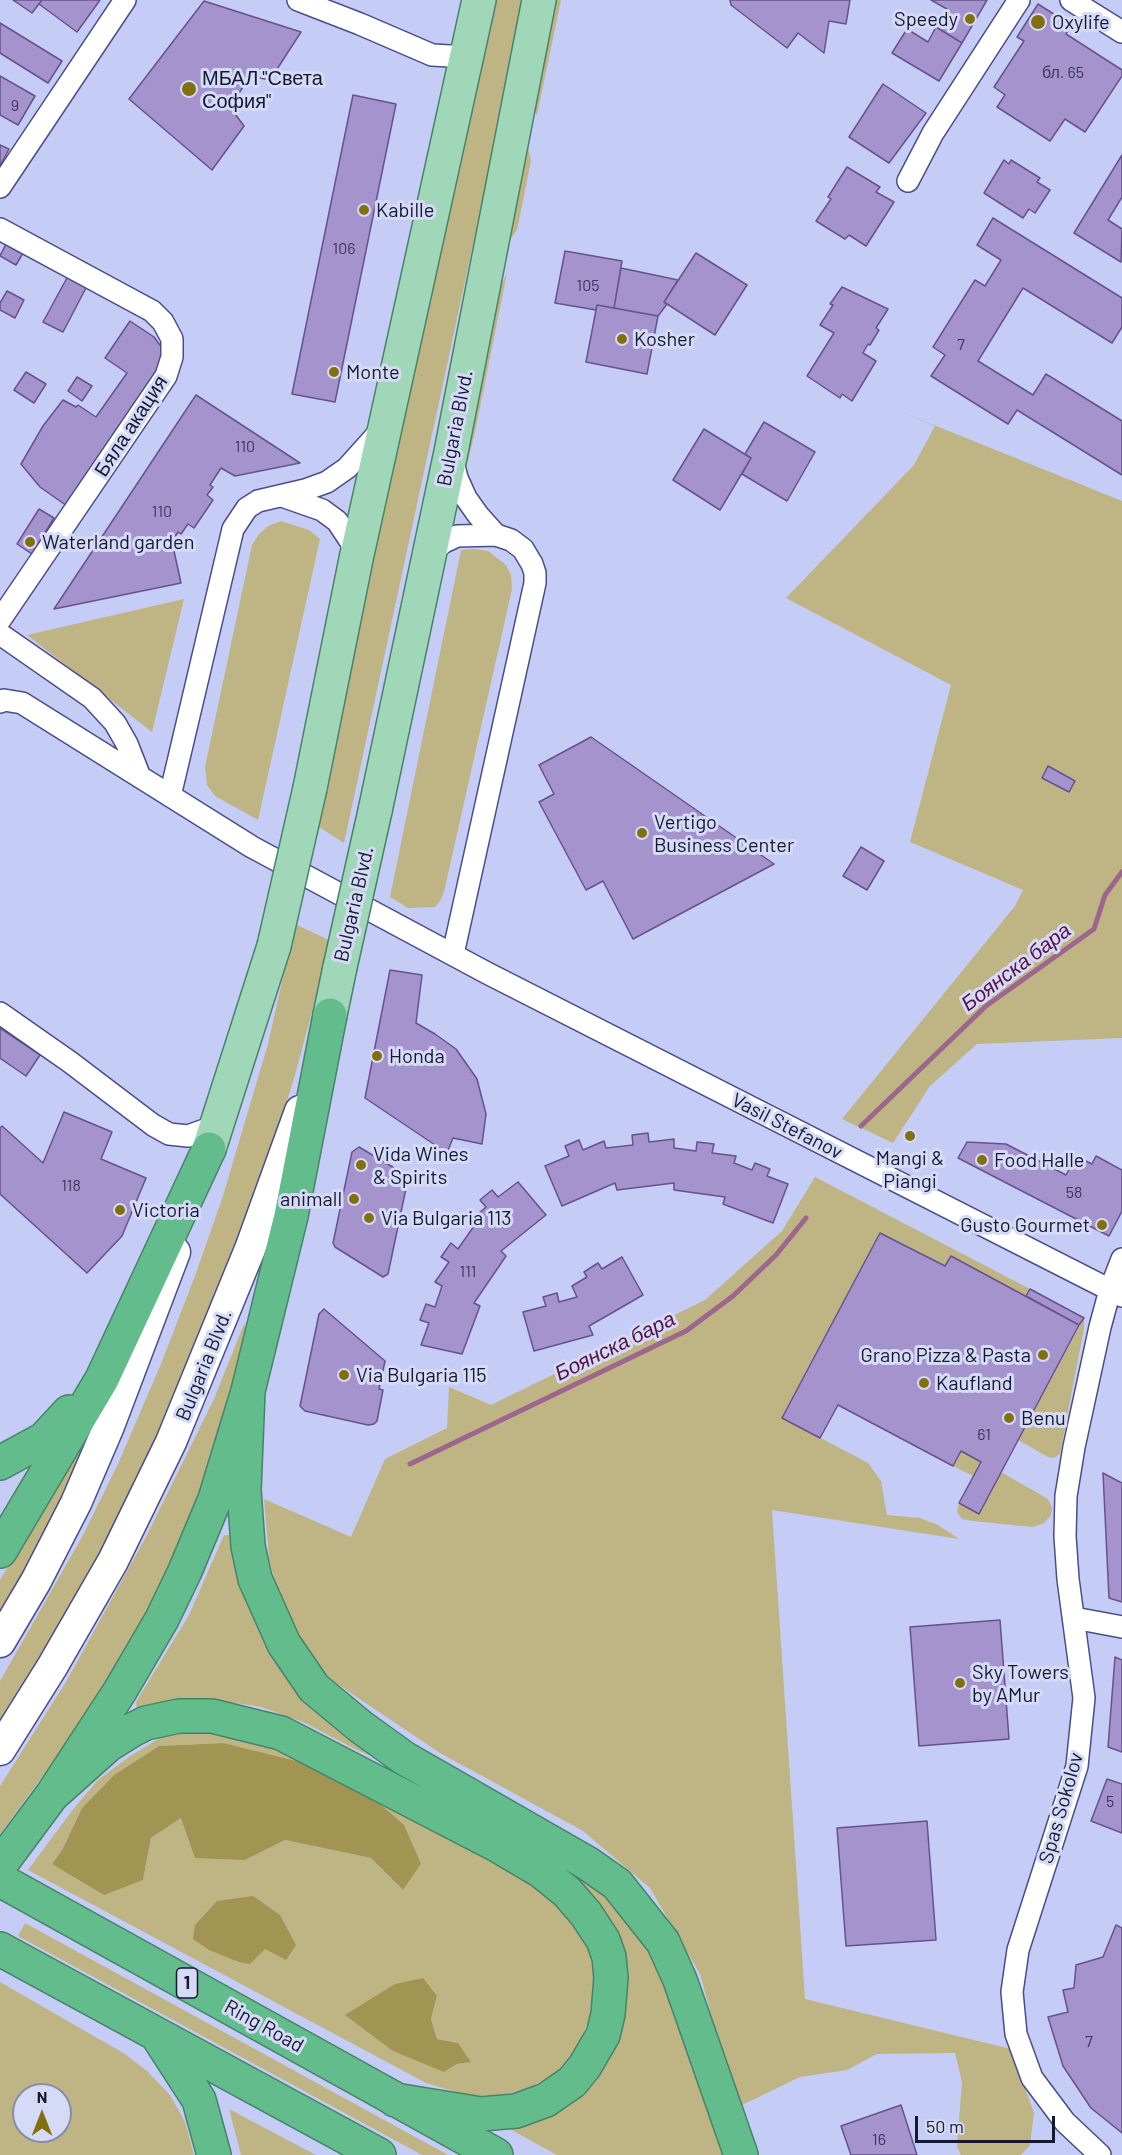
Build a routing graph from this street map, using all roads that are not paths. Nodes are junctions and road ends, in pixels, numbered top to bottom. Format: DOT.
graph roads {
  1 [pos="124,0"];
  2 [pos="298,0"];
  3 [pos="479,0"];
  4 [pos="539,0"];
  5 [pos="1019,0"];
  6 [pos="1071,0"];
  7 [pos="1122,32"];
  8 [pos="468,57"];
  9 [pos="908,181"];
  10 [pos="0,187"];
  11 [pos="0,229"];
  12 [pos="386,424"];
  13 [pos="451,452"];
  14 [pos="278,495"];
  15 [pos="496,535"];
  16 [pos="429,554"];
  17 [pos="356,559"];
  18 [pos="0,620"];
  19 [pos="0,634"];
  20 [pos="2,701"];
  21 [pos="140,777"];
  22 [pos="170,796"];
  23 [pos="453,954"];
  24 [pos="0,1013"];
  25 [pos="330,1015"];
  26 [pos="213,1138"];
  27 [pos="1122,1259"];
  28 [pos="1116,1293"];
  29 [pos="102,1378"];
  30 [pos="248,1391"];
  31 [pos="0,1463"];
  32 [pos="0,1551"];
  33 [pos="1074,1618"];
  34 [pos="1122,1627"];
  35 [pos="0,1642"];
  36 [pos="0,1750"];
  37 [pos="52,1795"];
  38 [pos="0,1865"];
  39 [pos="0,1880"];
  40 [pos="4,1951"];
  41 [pos="156,2034"];
  42 [pos="395,2100"];
  43 [pos="214,2155"];
  44 [pos="379,2155"];
  45 [pos="496,2155"];
  46 [pos="741,2155"];
  47 [pos="1100,2155"];
  1 -- 10 [label="street"];
  2 -- 8 [label="street"];
  3 -- 8 [label="main road"];
  4 -- 13 [label="main road, Bulgaria Blvd."];
  5 -- 9 [label="street"];
  6 -- 7 [label="street"];
  8 -- 12 [label="main road"];
  11 -- 18 [label="street, Бяла акация"];
  12 -- 14 [label="street"];
  12 -- 17 [label="main road"];
  13 -- 15 [label="street"];
  13 -- 16 [label="main road, Bulgaria Blvd."];
  14 -- 17 [label="street"];
  14 -- 22 [label="street"];
  15 -- 16 [label="street"];
  15 -- 23 [label="street"];
  16 -- 25 [label="main road, Bulgaria Blvd., bridge"];
  17 -- 26 [label="main road, bridge"];
  19 -- 21 [label="street"];
  20 -- 21 [label="street, Vasil Stefanov"];
  21 -- 22 [label="street, Vasil Stefanov"];
  22 -- 23 [label="street, Vasil Stefanov"];
  23 -- 28 [label="street, Vasil Stefanov"];
  24 -- 26 [label="street"];
  25 -- 30 [label="highway"];
  25 -- 36 [label="main road, Bulgaria Blvd."];
  26 -- 29 [label="highway"];
  26 -- 35 [label="main road"];
  27 -- 28 [label="street, Spas Sokolov"];
  28 -- 33 [label="street, Spas Sokolov"];
  29 -- 31 [label="highway"];
  29 -- 32 [label="highway"];
  30 -- 37 [label="highway"];
  30 -- 46 [label="highway"];
  33 -- 34 [label="street"];
  33 -- 47 [label="street, Spas Sokolov"];
  37 -- 38 [label="highway"];
  37 -- 42 [label="highway"];
  39 -- 42 [label="highway, Ring Road / 1"];
  40 -- 41 [label="highway"];
  41 -- 43 [label="highway"];
  41 -- 44 [label="highway"];
  42 -- 45 [label="highway, Ring Road / 1"];
}
